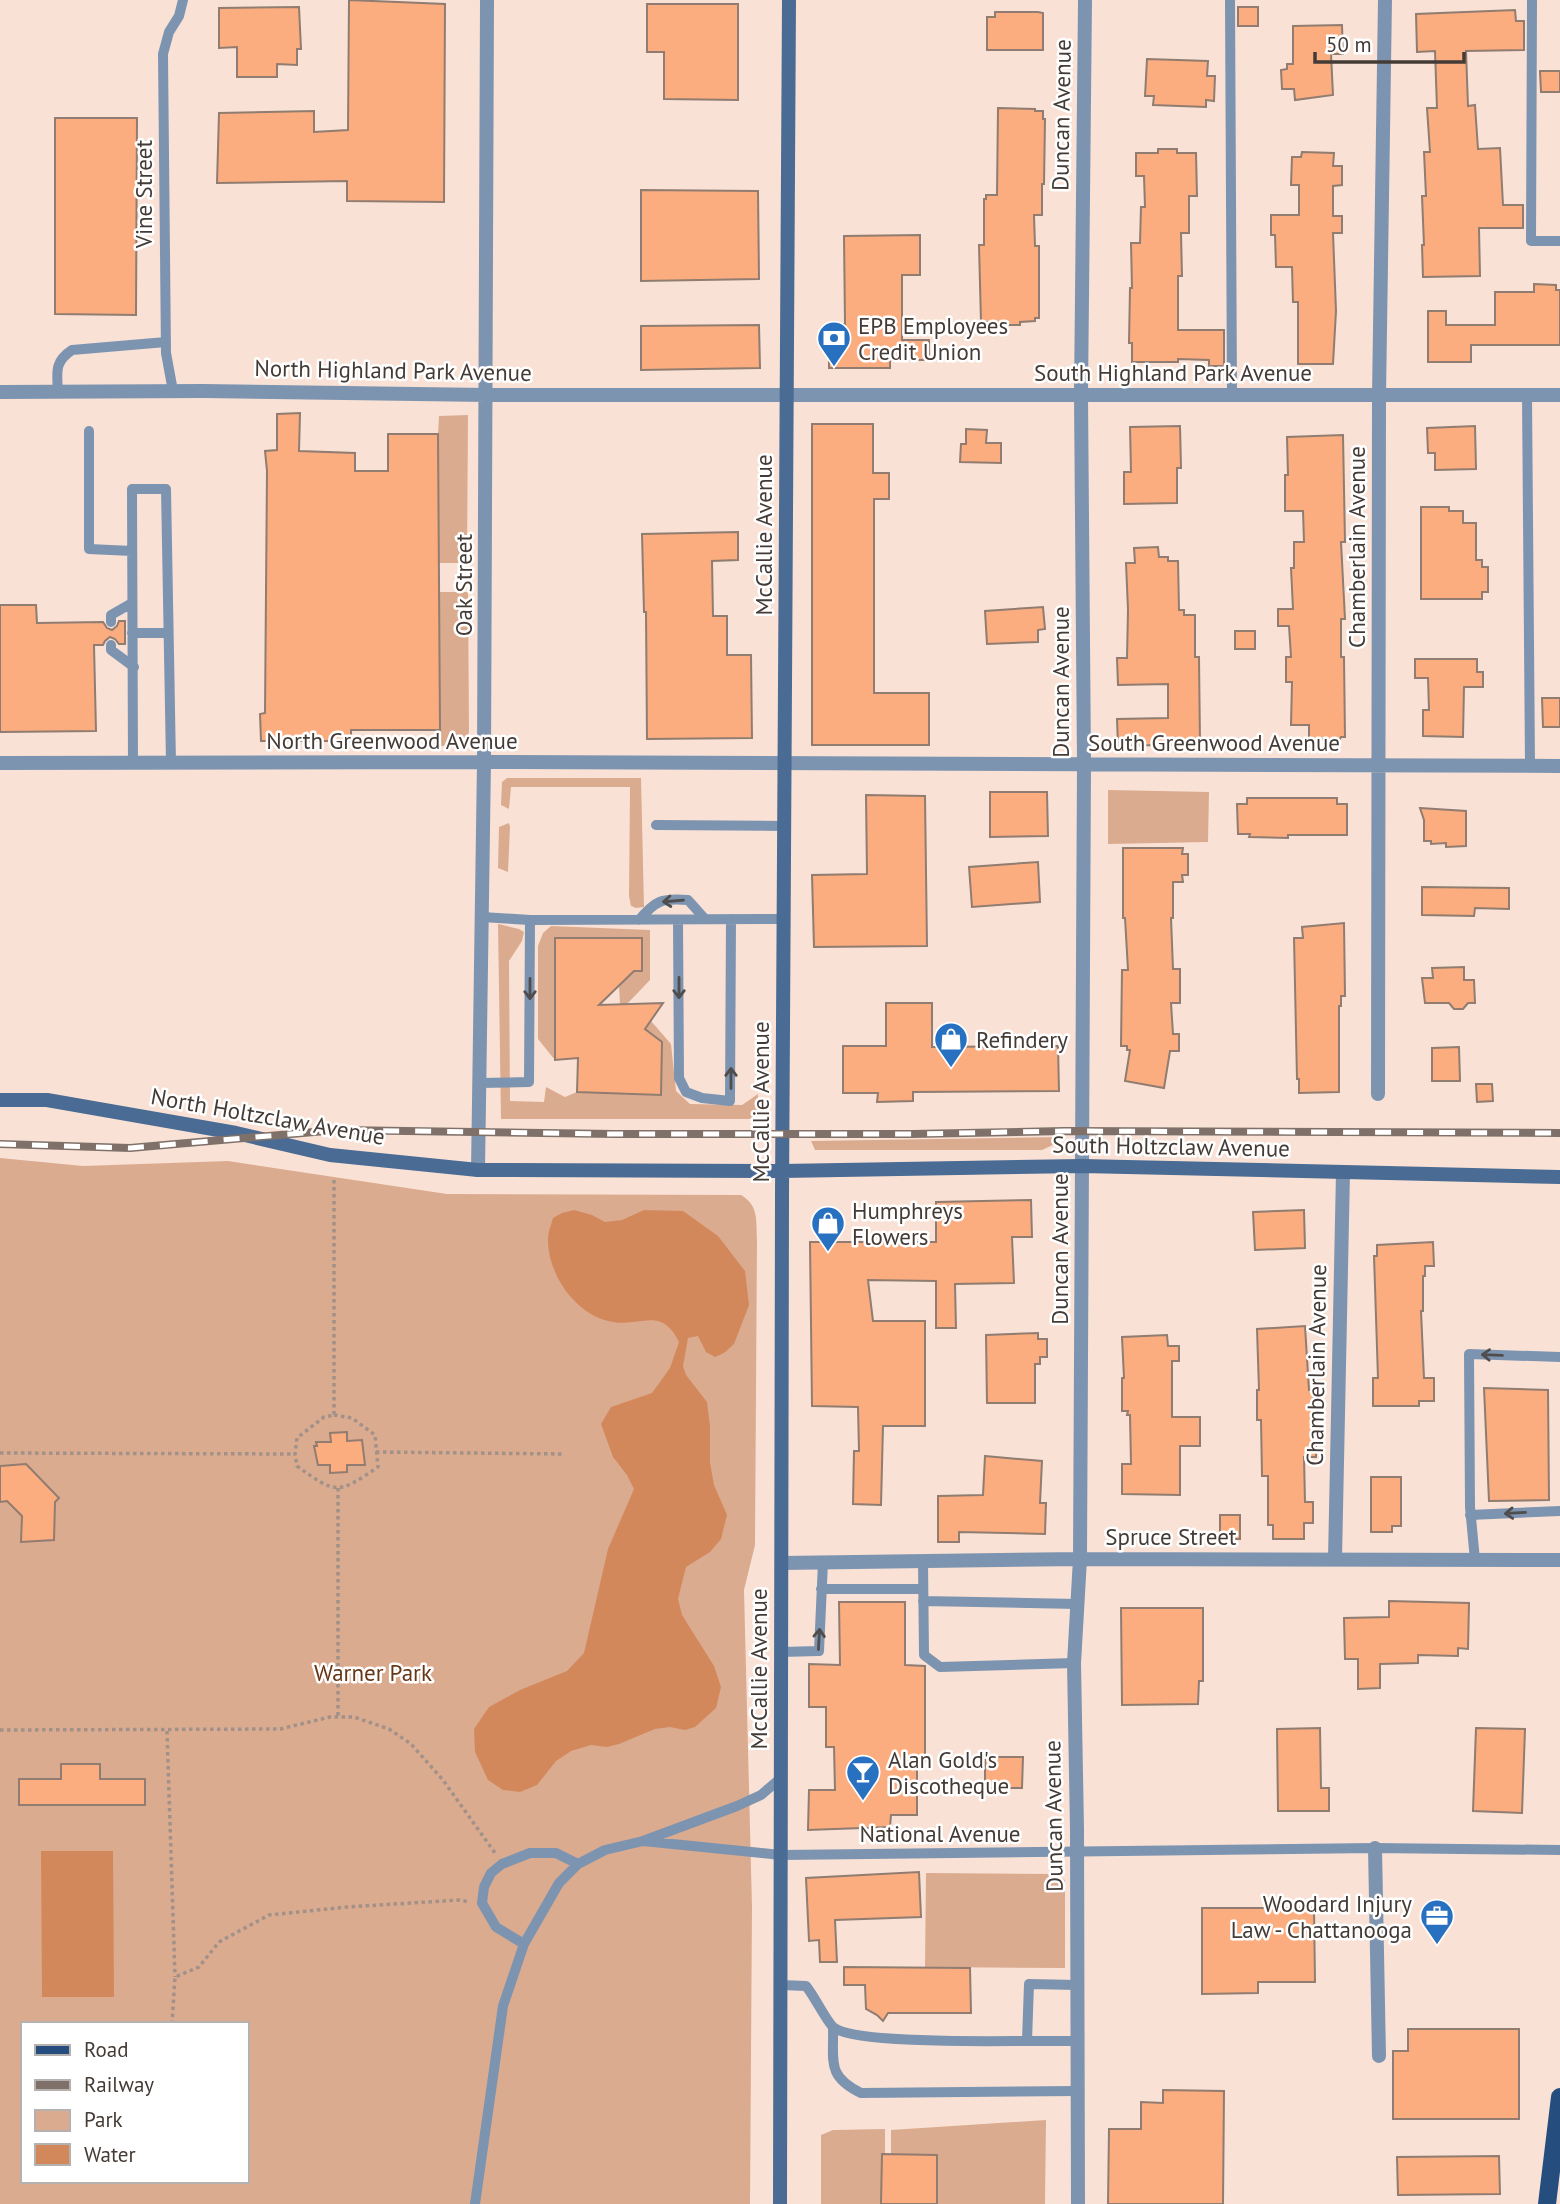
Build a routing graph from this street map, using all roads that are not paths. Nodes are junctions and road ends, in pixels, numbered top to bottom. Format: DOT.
graph roads {
  1 [pos="183,0"];
  2 [pos="487,0"];
  3 [pos="789,0"];
  4 [pos="1086,0"];
  5 [pos="1230,0"];
  6 [pos="1385,0"];
  7 [pos="1532,0"];
  8 [pos="1560,241"];
  9 [pos="166,342"];
  10 [pos="173,391"];
  11 [pos="0,392"];
  12 [pos="58,392"];
  13 [pos="786,394"];
  14 [pos="487,395"];
  15 [pos="1081,395"];
  16 [pos="1232,395"];
  17 [pos="1379,395"];
  18 [pos="1527,395"];
  19 [pos="1560,395"];
  20 [pos="89,431"];
  21 [pos="132,551"];
  22 [pos="132,603"];
  23 [pos="111,622"];
  24 [pos="132,633"];
  25 [pos="168,633"];
  26 [pos="111,645"];
  27 [pos="134,667"];
  28 [pos="484,762"];
  29 [pos="0,763"];
  30 [pos="133,763"];
  31 [pos="171,763"];
  32 [pos="785,763"];
  33 [pos="1084,764"];
  34 [pos="1379,765"];
  35 [pos="1530,766"];
  36 [pos="1560,766"];
  37 [pos="656,825"];
  38 [pos="785,826"];
  39 [pos="482,917"];
  40 [pos="705,919"];
  41 [pos="731,919"];
  42 [pos="784,919"];
  43 [pos="530,920"];
  44 [pos="639,920"];
  45 [pos="678,920"];
  46 [pos="479,1083"];
  47 [pos="1378,1094"];
  48 [pos="0,1100"];
  49 [pos="1082,1166"];
  50 [pos="478,1170"];
  51 [pos="782,1171"];
  52 [pos="1343,1172"];
  53 [pos="1560,1177"];
  54 [pos="1560,1357"];
  55 [pos="1470,1511"];
  56 [pos="1560,1511"];
  57 [pos="1080,1559"];
  58 [pos="1335,1559"];
  59 [pos="1475,1560"];
  60 [pos="1560,1560"];
  61 [pos="922,1561"];
  62 [pos="823,1562"];
  63 [pos="782,1563"];
  64 [pos="821,1590"];
  65 [pos="923,1595"];
  66 [pos="1077,1604"];
  67 [pos="781,1652"];
  68 [pos="1074,1663"];
  69 [pos="781,1779"];
  70 [pos="643,1841"];
  71 [pos="1375,1848"];
  72 [pos="1560,1850"];
  73 [pos="1077,1853"];
  74 [pos="781,1855"];
  75 [pos="578,1864"];
  76 [pos="524,1944"];
  77 [pos="781,1985"];
  78 [pos="1077,1985"];
  79 [pos="833,2027"];
  80 [pos="1027,2041"];
  81 [pos="1077,2041"];
  82 [pos="1379,2056"];
  83 [pos="1077,2091"];
  84 [pos="1560,2097"];
  85 [pos="475,2204"];
  86 [pos="780,2204"];
  87 [pos="1077,2204"];
  88 [pos="1547,2204"];
  1 -- 9 [label="lane, Vine Street"];
  2 -- 14 [label="street, Oak Street"];
  3 -- 13 [label="main road, McCallie Avenue"];
  4 -- 15 [label="street, Duncan Avenue"];
  5 -- 16 [label="lane"];
  6 -- 17 [label="street, Chamberlain Avenue"];
  7 -- 8 [label="lane"];
  9 -- 10 [label="lane, Vine Street"];
  9 -- 12 [label="lane"];
  10 -- 12 [label="street, North Highland Park Avenue"];
  10 -- 14 [label="street, North Highland Park Avenue"];
  11 -- 12 [label="street, North Highland Park Avenue"];
  13 -- 14 [label="street, North Highland Park Avenue"];
  13 -- 15 [label="street, South Highland Park Avenue"];
  13 -- 32 [label="main road, McCallie Avenue"];
  14 -- 28 [label="street, Oak Street"];
  15 -- 16 [label="street, South Highland Park Avenue"];
  15 -- 33 [label="street, Duncan Avenue"];
  16 -- 17 [label="street, South Highland Park Avenue"];
  17 -- 18 [label="street, South Highland Park Avenue"];
  17 -- 34 [label="street, Chamberlain Avenue"];
  18 -- 19 [label="street, South Highland Park Avenue"];
  18 -- 35 [label="lane"];
  20 -- 21 [label="lane"];
  21 -- 22 [label="lane"];
  21 -- 25 [label="lane"];
  22 -- 23 [label="lane"];
  22 -- 24 [label="lane"];
  24 -- 25 [label="lane"];
  24 -- 27 [label="lane"];
  25 -- 31 [label="lane"];
  26 -- 27 [label="lane"];
  27 -- 30 [label="lane"];
  28 -- 31 [label="street, North Greenwood Avenue"];
  28 -- 32 [label="street, North Greenwood Avenue"];
  28 -- 39 [label="street, Oak Street"];
  29 -- 30 [label="street, North Greenwood Avenue"];
  30 -- 31 [label="street, North Greenwood Avenue"];
  32 -- 33 [label="street, South Greenwood Avenue"];
  32 -- 38 [label="main road, McCallie Avenue"];
  33 -- 34 [label="street, South Greenwood Avenue"];
  33 -- 49 [label="street, Duncan Avenue"];
  34 -- 35 [label="street, South Greenwood Avenue"];
  34 -- 47 [label="street, Chamberlain Avenue"];
  35 -- 36 [label="street, South Greenwood Avenue"];
  37 -- 38 [label="lane"];
  38 -- 42 [label="main road, McCallie Avenue"];
  39 -- 43 [label="lane"];
  39 -- 46 [label="street, Oak Street"];
  40 -- 41 [label="lane"];
  40 -- 44 [label="lane, one-way"];
  40 -- 45 [label="lane"];
  41 -- 42 [label="lane"];
  45 -- 41 [label="lane, one-way"];
  42 -- 51 [label="main road, McCallie Avenue"];
  43 -- 44 [label="lane"];
  43 -- 46 [label="lane, one-way"];
  44 -- 45 [label="lane"];
  46 -- 50 [label="street, Oak Street"];
  48 -- 50 [label="main road, North Holtzclaw Avenue"];
  49 -- 51 [label="main road, South Holtzclaw Avenue"];
  49 -- 52 [label="main road, South Holtzclaw Avenue"];
  49 -- 57 [label="street, Duncan Avenue"];
  50 -- 51 [label="main road, North Holtzclaw Avenue"];
  51 -- 63 [label="main road, McCallie Avenue"];
  52 -- 53 [label="main road, South Holtzclaw Avenue"];
  52 -- 58 [label="street, Chamberlain Avenue"];
  54 -- 55 [label="lane, one-way"];
  56 -- 55 [label="lane, one-way"];
  55 -- 59 [label="lane"];
  57 -- 58 [label="street, Spruce Street"];
  57 -- 61 [label="street, Spruce Street"];
  57 -- 66 [label="street, Duncan Avenue"];
  58 -- 59 [label="street, Spruce Street"];
  59 -- 60 [label="street, Spruce Street"];
  61 -- 62 [label="street, Spruce Street"];
  61 -- 65 [label="lane"];
  62 -- 63 [label="street, Spruce Street"];
  62 -- 64 [label="lane"];
  63 -- 67 [label="main road, McCallie Avenue"];
  64 -- 65 [label="lane"];
  67 -- 64 [label="lane, one-way"];
  65 -- 66 [label="lane"];
  65 -- 68 [label="lane"];
  66 -- 68 [label="street, Duncan Avenue"];
  67 -- 69 [label="main road, McCallie Avenue"];
  68 -- 73 [label="street, Duncan Avenue"];
  69 -- 70 [label="lane"];
  69 -- 74 [label="main road, McCallie Avenue"];
  70 -- 74 [label="lane, National Avenue"];
  70 -- 75 [label="lane"];
  71 -- 72 [label="lane, National Avenue"];
  71 -- 73 [label="lane, National Avenue"];
  71 -- 82 [label="street"];
  73 -- 74 [label="lane, National Avenue"];
  73 -- 78 [label="street, Duncan Avenue"];
  74 -- 77 [label="main road, McCallie Avenue"];
  75 -- 76 [label="lane"];
  75 -- 76 [label="lane"];
  76 -- 85 [label="lane"];
  77 -- 79 [label="lane"];
  77 -- 86 [label="main road, McCallie Avenue"];
  78 -- 80 [label="lane"];
  78 -- 81 [label="street, Duncan Avenue"];
  79 -- 80 [label="lane"];
  79 -- 83 [label="lane"];
  80 -- 81 [label="lane"];
  81 -- 83 [label="street, Duncan Avenue"];
  83 -- 87 [label="street, Duncan Avenue"];
  84 -- 88 [label="main road"];
}
